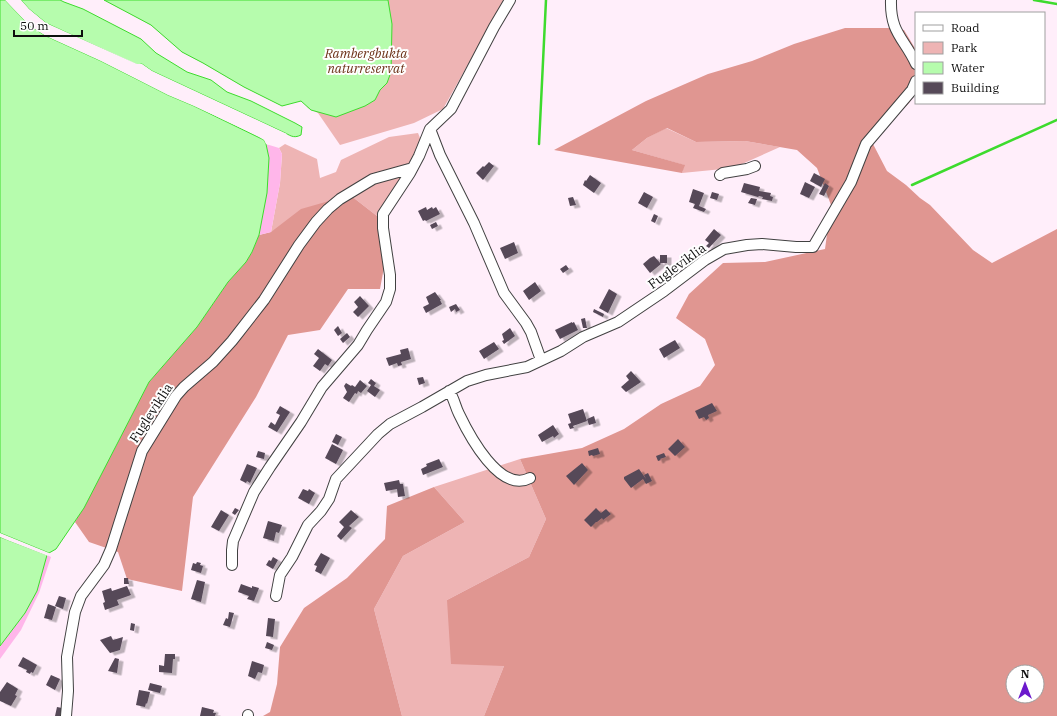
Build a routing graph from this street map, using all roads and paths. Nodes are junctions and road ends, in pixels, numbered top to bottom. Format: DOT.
graph roads {
  1 [pos="510,0"];
  2 [pos="891,0"];
  3 [pos="915,62"];
  4 [pos="915,83"];
  5 [pos="430,129"];
  6 [pos="755,166"];
  7 [pos="411,170"];
  8 [pos="720,175"];
  9 [pos="541,360"];
  10 [pos="449,391"];
  11 [pos="530,478"];
  12 [pos="232,565"];
  13 [pos="276,596"];
  14 [pos="68,715"];
  1 -- 5 [label="street"];
  2 -- 3 [label="street"];
  4 -- 9 [label="street, Fugleviklia"];
  5 -- 7 [label="street"];
  5 -- 9 [label="street"];
  6 -- 8 [label="street"];
  7 -- 12 [label="street"];
  7 -- 14 [label="street, Fugleviklia"];
  9 -- 10 [label="street, Fugleviklia"];
  10 -- 11 [label="street"];
  10 -- 13 [label="street, Fugleviklia"];
}
